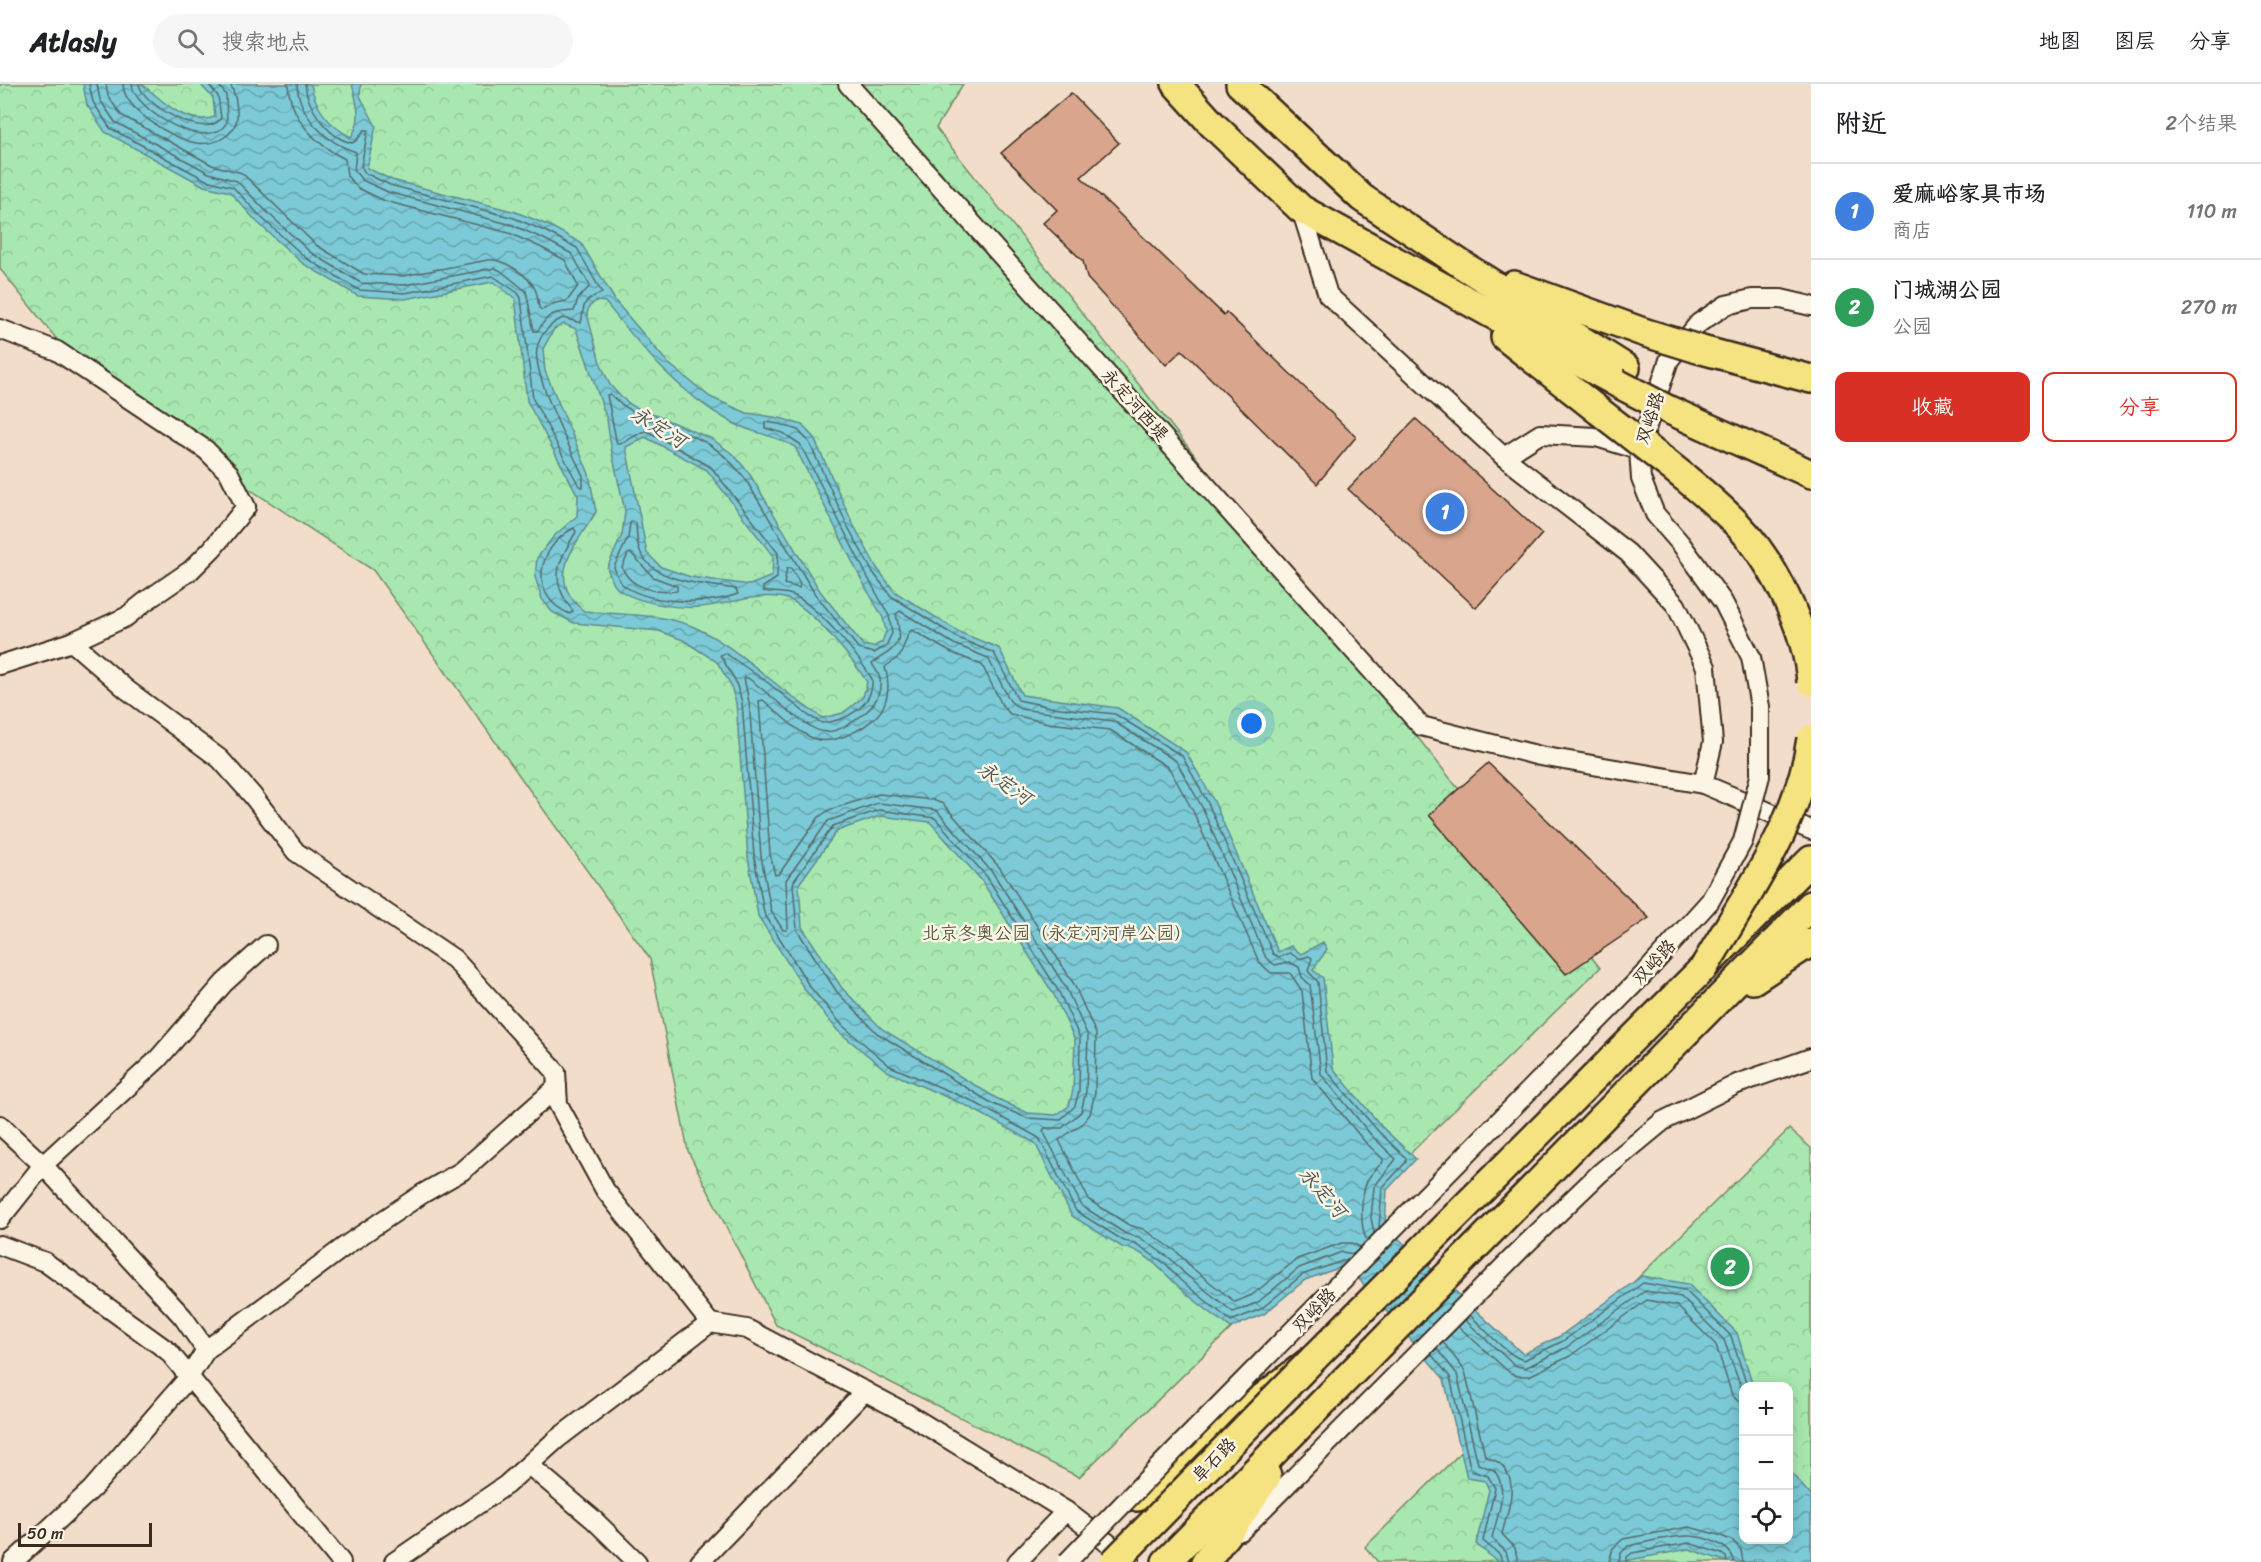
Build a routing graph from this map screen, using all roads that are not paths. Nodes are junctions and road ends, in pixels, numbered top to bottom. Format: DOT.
graph roads {
  1 [pos="848,84"];
  2 [pos="1176,84"];
  3 [pos="1243,87"];
  4 [pos="1301,209"];
  5 [pos="1464,266"];
  6 [pos="1440,286"];
  7 [pos="1811,306"];
  8 [pos="0,329"];
  9 [pos="1621,376"];
  10 [pos="1811,380"];
  11 [pos="1670,401"];
  12 [pos="1639,450"];
  13 [pos="1811,454"];
  14 [pos="1504,457"];
  15 [pos="1811,474"];
  16 [pos="72,642"];
  17 [pos="0,665"];
  18 [pos="1811,682"];
  19 [pos="1811,739"];
  20 [pos="1703,784"];
  21 [pos="1811,830"];
  22 [pos="1811,860"];
  23 [pos="1811,905"];
  24 [pos="1811,942"];
  25 [pos="266,945"];
  26 [pos="1702,969"];
  27 [pos="1712,1007"];
  28 [pos="1811,1058"];
  29 [pos="557,1087"];
  30 [pos="0,1125"];
  31 [pos="43,1165"];
  32 [pos="0,1220"];
  33 [pos="0,1245"];
  34 [pos="710,1323"];
  35 [pos="206,1350"];
  36 [pos="1314,1358"];
  37 [pos="189,1377"];
  38 [pos="865,1391"];
  39 [pos="1305,1421"];
  40 [pos="529,1465"];
  41 [pos="1066,1511"];
  42 [pos="1100,1528"];
  43 [pos="13,1562"];
  44 [pos="340,1562"];
  45 [pos="394,1562"];
  46 [pos="637,1562"];
  47 [pos="700,1562"];
  48 [pos="1017,1562"];
  49 [pos="1067,1562"];
  50 [pos="1114,1562"];
  51 [pos="1132,1562"];
  52 [pos="1166,1562"];
  53 [pos="1207,1562"];
  1 -- 20 [label="street, 永定河西堤"];
  2 -- 4 [label="highway"];
  3 -- 5 [label="highway"];
  4 -- 6 [label="highway"];
  4 -- 14 [label="street"];
  5 -- 9 [label="highway"];
  5 -- 10 [label="highway, bridge"];
  6 -- 9 [label="highway"];
  6 -- 18 [label="highway, bridge"];
  7 -- 12 [label="street, 双峪路"];
  8 -- 16 [label="street"];
  9 -- 11 [label="highway"];
  11 -- 13 [label="highway"];
  11 -- 15 [label="highway"];
  12 -- 14 [label="street"];
  12 -- 42 [label="street, 双峪路, bridge"];
  14 -- 20 [label="street"];
  16 -- 17 [label="street"];
  16 -- 29 [label="street"];
  19 -- 26 [label="highway, bridge"];
  20 -- 21 [label="street"];
  22 -- 26 [label="highway, 双峪路, bridge"];
  23 -- 27 [label="highway"];
  24 -- 27 [label="highway"];
  25 -- 31 [label="street"];
  26 -- 36 [label="highway, 双峪路"];
  27 -- 39 [label="highway"];
  28 -- 53 [label="street"];
  29 -- 34 [label="street"];
  29 -- 35 [label="street"];
  30 -- 31 [label="street"];
  31 -- 32 [label="street"];
  31 -- 35 [label="street"];
  33 -- 37 [label="street"];
  34 -- 38 [label="street"];
  34 -- 40 [label="street"];
  35 -- 37 [label="street"];
  36 -- 42 [label="highway, bridge"];
  36 -- 50 [label="highway, 阜石路, bridge"];
  37 -- 43 [label="street"];
  37 -- 44 [label="street"];
  38 -- 41 [label="street"];
  38 -- 47 [label="street"];
  39 -- 52 [label="highway, 阜石路"];
  39 -- 53 [label="highway"];
  40 -- 45 [label="street"];
  40 -- 46 [label="street"];
  41 -- 48 [label="street"];
  41 -- 51 [label="street"];
  42 -- 49 [label="street, 双峪路, bridge"];
}
